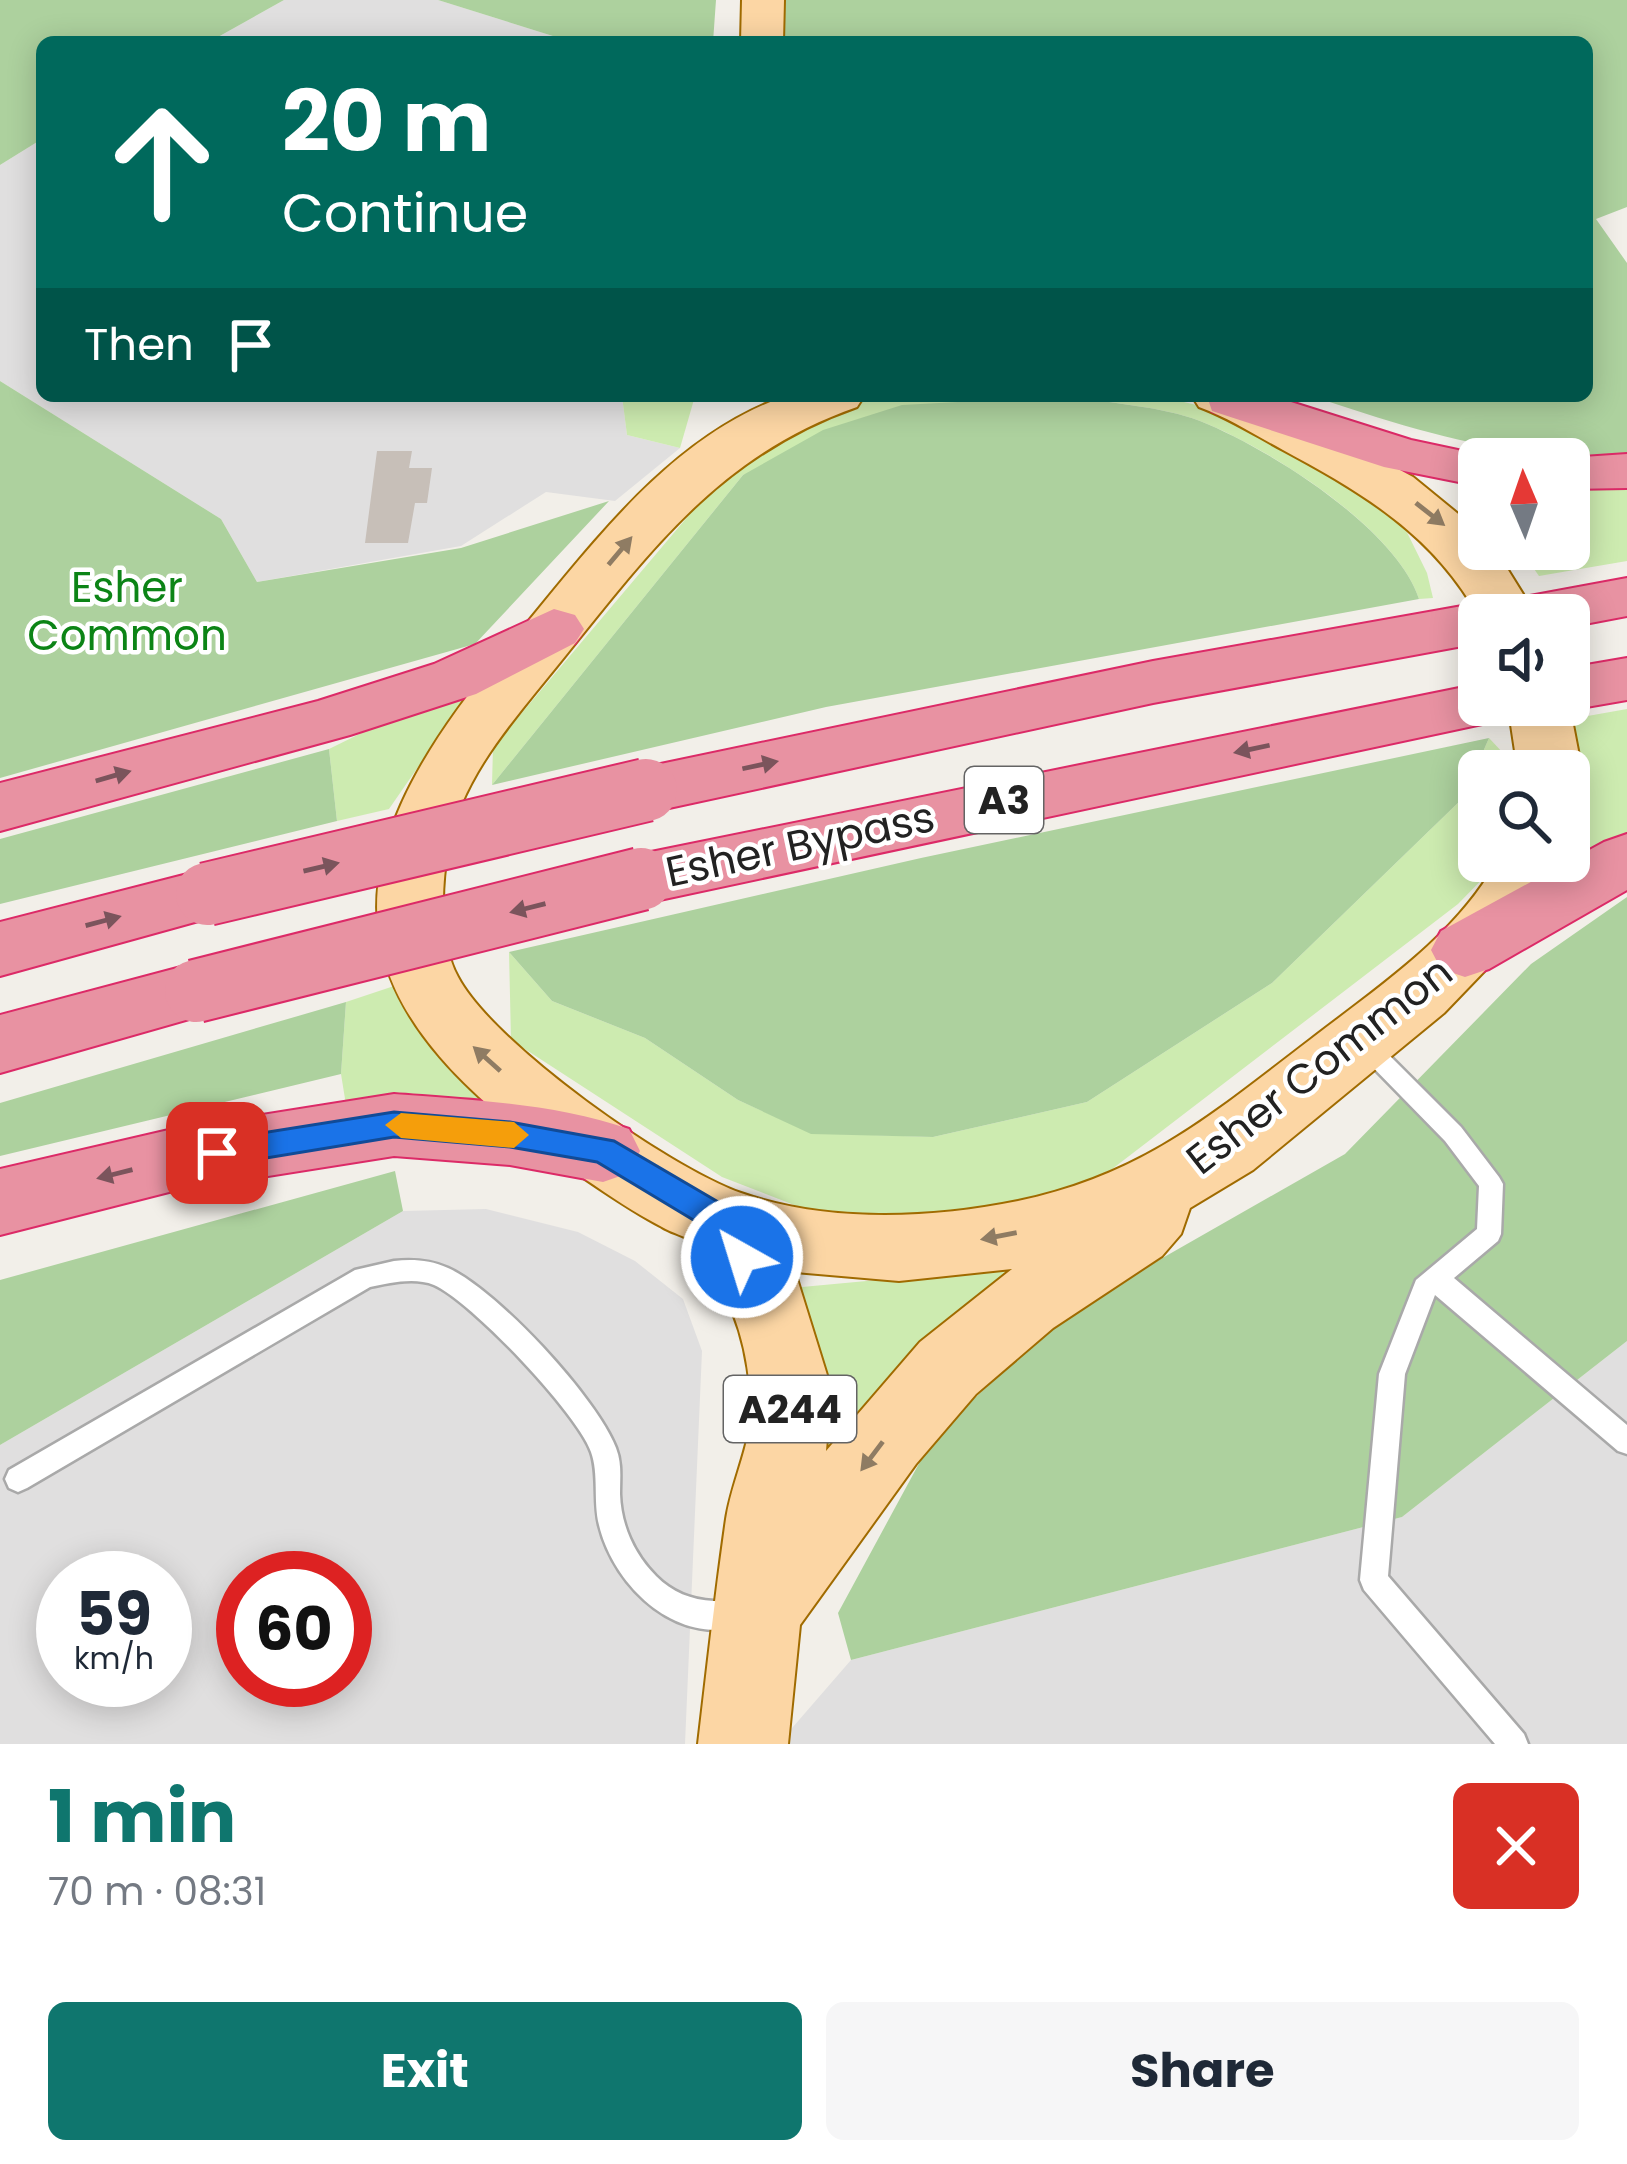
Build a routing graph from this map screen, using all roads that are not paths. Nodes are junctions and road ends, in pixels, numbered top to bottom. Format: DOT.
graph roads {
  1 [pos="763,0"];
  2 [pos="762,36"];
  3 [pos="726,402"];
  4 [pos="823,402"];
  5 [pos="1233,402"];
  6 [pos="1237,402"];
  7 [pos="1458,465"];
  8 [pos="1627,471"];
  9 [pos="1590,472"];
  10 [pos="693,476"];
  11 [pos="1496,594"];
  12 [pos="1627,597"];
  13 [pos="1590,603"];
  14 [pos="1458,626"];
  15 [pos="554,629"];
  16 [pos="1627,679"];
  17 [pos="1590,685"];
  18 [pos="1458,709"];
  19 [pos="0,807"];
  20 [pos="1627,859"];
  21 [pos="1514,882"];
  22 [pos="0,949"];
  23 [pos="1465,950"];
  24 [pos="1360,1040"];
  25 [pos="0,1044"];
  26 [pos="603,1150"];
  27 [pos="1189,1172"];
  28 [pos="0,1202"];
  29 [pos="721,1220"];
  30 [pos="1436,1278"];
  31 [pos="1627,1442"];
  32 [pos="18,1479"];
  33 [pos="758,1610"];
  34 [pos="743,1744"];
  35 [pos="1514,1744"];
  1 -- 2 [label="main road"];
  3 -- 10 [label="main road"];
  4 -- 10 [label="main road, Esher Common"];
  5 -- 11 [label="main road, one-way"];
  6 -- 7 [label="highway"];
  8 -- 9 [label="highway"];
  15 -- 10 [label="main road, Esher Common, one-way"];
  12 -- 13 [label="highway"];
  22 -- 14 [label="highway, Esher Bypass / A3, one-way, bridge"];
  19 -- 15 [label="highway, one-way"];
  26 -- 15 [label="main road, Esher Common, one-way"];
  16 -- 17 [label="highway"];
  18 -- 25 [label="highway, Esher Bypass / A3, one-way, bridge"];
  20 -- 23 [label="highway"];
  21 -- 23 [label="main road, Esher Common"];
  23 -- 24 [label="main road, Esher Common"];
  24 -- 27 [label="main road, Esher Common"];
  24 -- 30 [label="lane"];
  26 -- 28 [label="highway, one-way"];
  26 -- 29 [label="main road, Esher Common"];
  27 -- 29 [label="main road, Esher Common, one-way"];
  27 -- 33 [label="main road, A244, one-way"];
  29 -- 33 [label="main road, A244"];
  30 -- 31 [label="lane"];
  30 -- 35 [label="lane"];
  32 -- 33 [label="lane"];
  33 -- 34 [label="main road, A244"];
}
